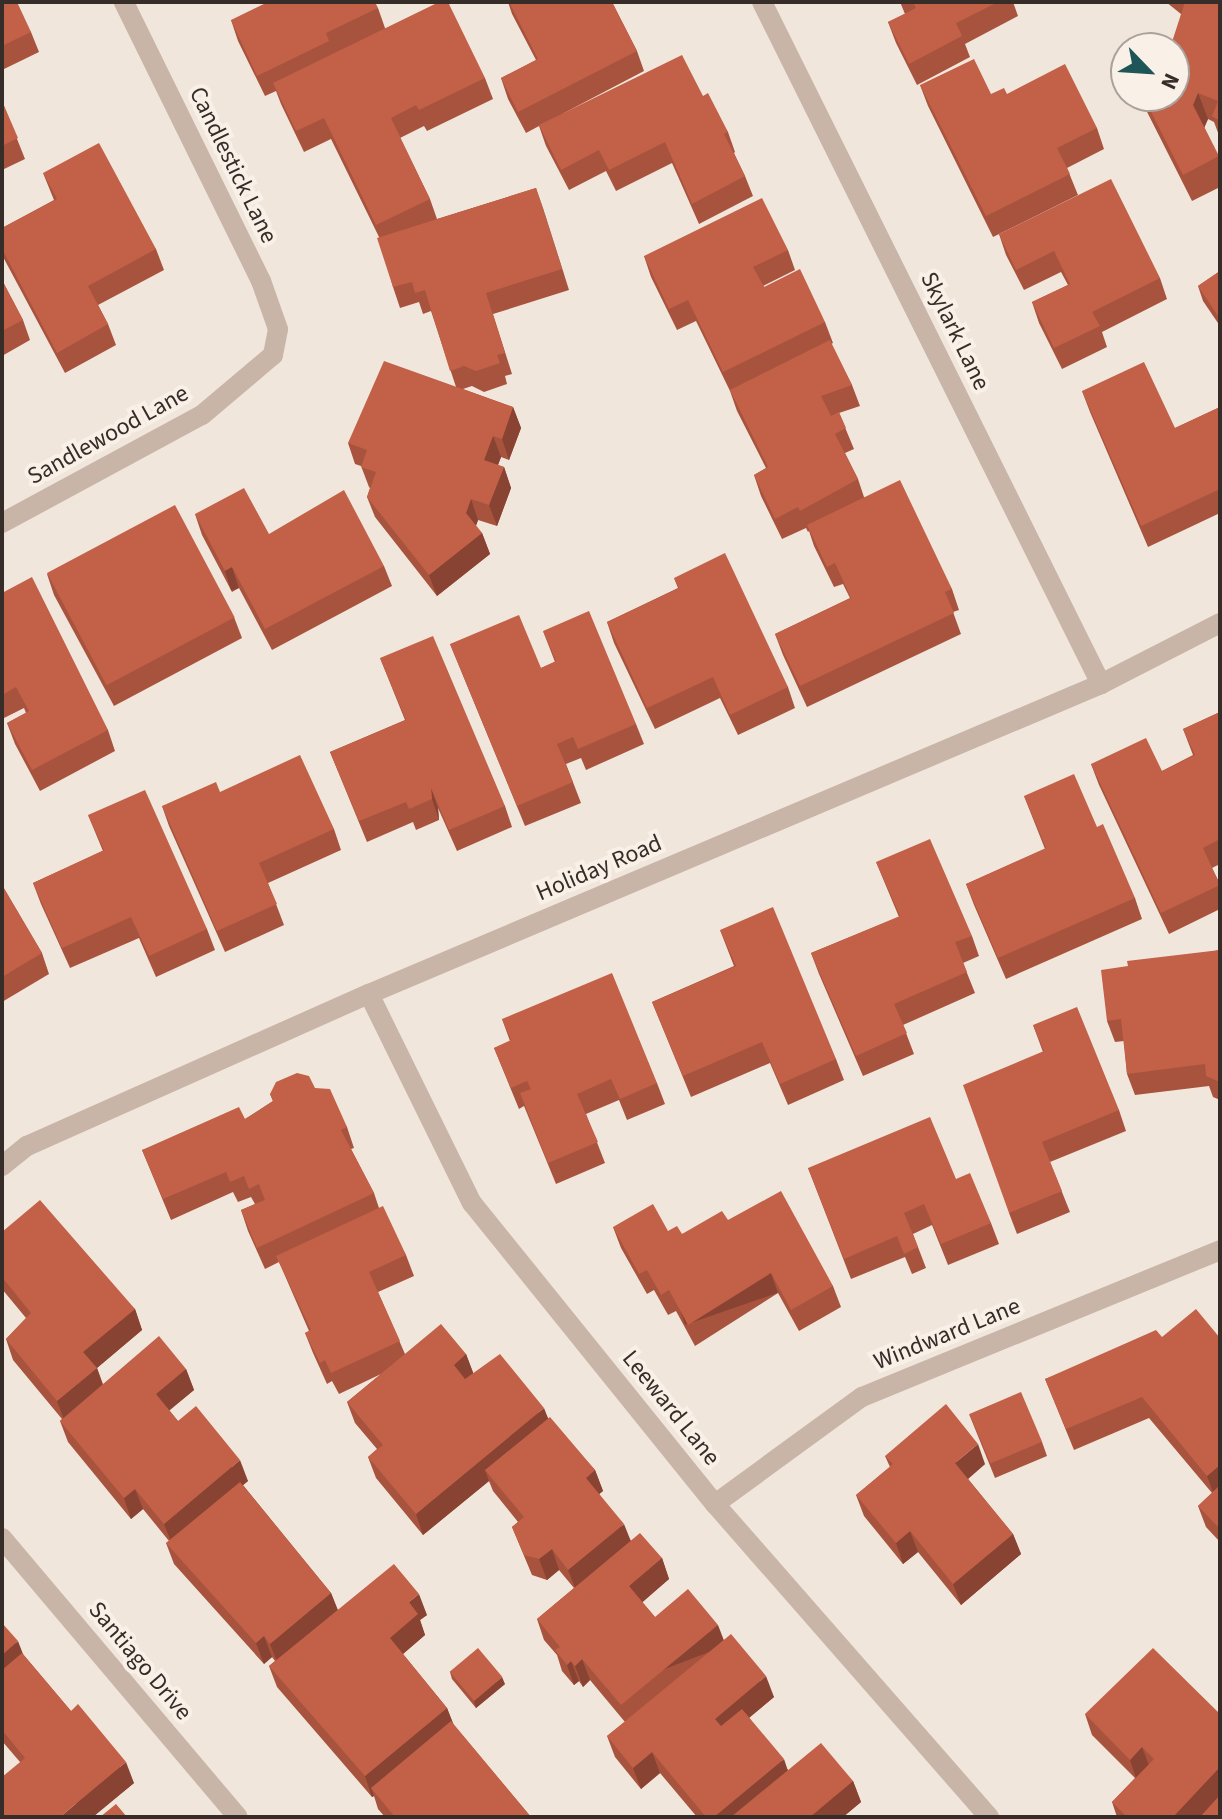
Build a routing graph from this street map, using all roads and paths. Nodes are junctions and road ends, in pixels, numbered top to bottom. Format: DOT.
graph roads {
  1 [pos="124,2"];
  2 [pos="762,2"];
  3 [pos="273,355"];
  4 [pos="2,523"];
  5 [pos="1220,623"];
  6 [pos="1101,684"];
  7 [pos="369,994"];
  8 [pos="2,1166"];
  9 [pos="1220,1250"];
  10 [pos="715,1504"];
  11 [pos="2,1538"];
  12 [pos="238,1817"];
  13 [pos="989,1817"];
  1 -- 3 [label="street, Candlestick Lane"];
  2 -- 6 [label="street, Skylark Lane"];
  3 -- 4 [label="street, Sandlewood Lane"];
  5 -- 6 [label="street, Holiday Road"];
  6 -- 7 [label="street, Holiday Road"];
  7 -- 8 [label="street, Holiday Road"];
  7 -- 10 [label="street, Leeward Lane"];
  9 -- 10 [label="street, Windward Lane"];
  10 -- 13 [label="street, Leeward Lane"];
  11 -- 12 [label="street, Santiago Drive"];
}
